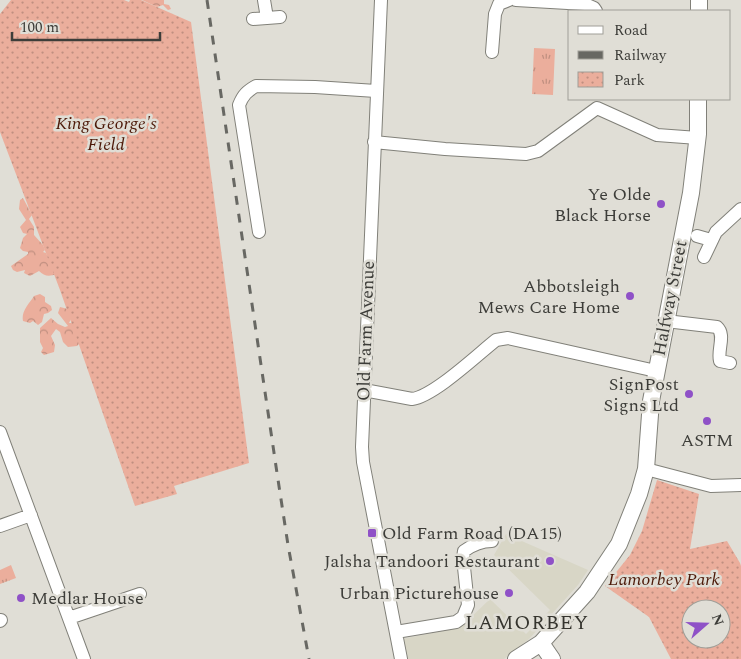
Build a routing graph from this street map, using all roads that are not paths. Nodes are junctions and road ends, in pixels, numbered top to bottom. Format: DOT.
graph roads {
  1 [pos="264,0"];
  2 [pos="380,0"];
  3 [pos="509,0"];
  4 [pos="516,0"];
  5 [pos="595,10"];
  6 [pos="280,17"];
  7 [pos="267,18"];
  8 [pos="252,19"];
  9 [pos="492,52"];
  10 [pos="376,91"];
  11 [pos="698,100"];
  12 [pos="597,103"];
  13 [pos="698,138"];
  14 [pos="374,142"];
  15 [pos="741,209"];
  16 [pos="258,232"];
  17 [pos="698,236"];
  18 [pos="711,240"];
  19 [pos="704,257"];
  20 [pos="666,321"];
  21 [pos="730,363"];
  22 [pos="656,371"];
  23 [pos="364,390"];
  24 [pos="0,432"];
  25 [pos="646,468"];
  26 [pos="741,485"];
  27 [pos="31,515"];
  28 [pos="0,526"];
  29 [pos="492,541"];
  30 [pos="140,594"];
  31 [pos="69,618"];
  32 [pos="396,632"];
  33 [pos="541,643"];
  34 [pos="84,659"];
  35 [pos="400,659"];
  36 [pos="516,659"];
  37 [pos="552,659"];
  1 -- 7 [label="street"];
  2 -- 10 [label="street, Old Farm Avenue"];
  3 -- 9 [label="street"];
  4 -- 5 [label="street"];
  6 -- 7 [label="street"];
  7 -- 8 [label="street"];
  10 -- 14 [label="street, Old Farm Avenue"];
  10 -- 16 [label="street"];
  11 -- 13 [label="main road, Halfway Street"];
  12 -- 13 [label="street"];
  12 -- 14 [label="street"];
  13 -- 20 [label="main road, Halfway Street"];
  14 -- 23 [label="street, Old Farm Avenue"];
  15 -- 18 [label="street"];
  17 -- 18 [label="street"];
  18 -- 19 [label="street"];
  20 -- 21 [label="street"];
  20 -- 22 [label="main road, Halfway Street"];
  22 -- 23 [label="street"];
  22 -- 25 [label="main road, Halfway Street"];
  23 -- 32 [label="street, Old Farm Avenue"];
  24 -- 27 [label="street"];
  25 -- 26 [label="street"];
  25 -- 33 [label="main road, Halfway Street"];
  27 -- 28 [label="street"];
  27 -- 31 [label="street"];
  29 -- 32 [label="street"];
  30 -- 31 [label="street"];
  31 -- 34 [label="street"];
  32 -- 35 [label="street, Old Farm Avenue"];
  33 -- 36 [label="main road, Halfway Street"];
  33 -- 37 [label="main road"];
}
